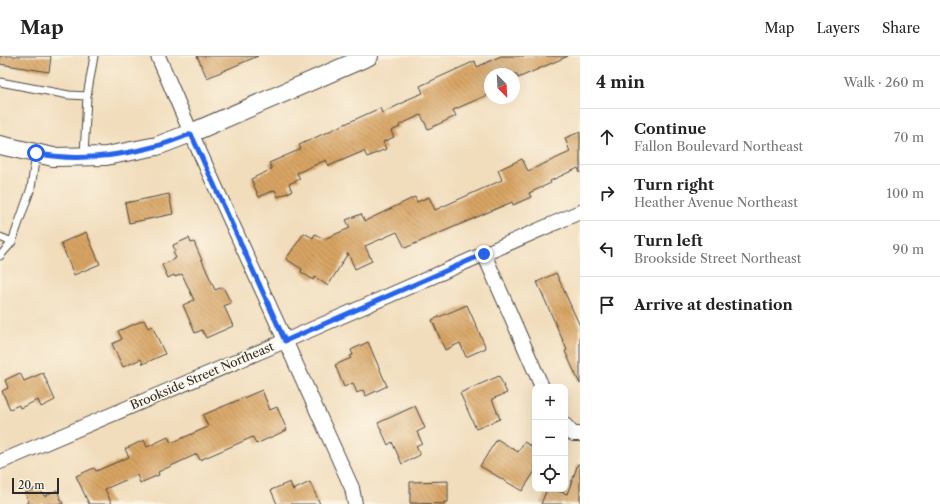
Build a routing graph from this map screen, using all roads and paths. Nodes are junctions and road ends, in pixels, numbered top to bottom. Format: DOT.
graph roads {
  1 [pos="94,56"];
  2 [pos="158,56"];
  3 [pos="369,56"];
  4 [pos="0,82"];
  5 [pos="87,96"];
  6 [pos="191,134"];
  7 [pos="0,145"];
  8 [pos="36,153"];
  9 [pos="84,156"];
  10 [pos="580,212"];
  11 [pos="0,237"];
  12 [pos="12,242"];
  13 [pos="484,254"];
  14 [pos="0,256"];
  15 [pos="285,341"];
  16 [pos="541,384"];
  17 [pos="0,462"];
  18 [pos="355,504"];
  1 -- 5 [label="lane"];
  2 -- 6 [label="street"];
  3 -- 6 [label="street"];
  4 -- 5 [label="lane"];
  5 -- 9 [label="lane"];
  6 -- 9 [label="street"];
  6 -- 15 [label="street"];
  7 -- 8 [label="street"];
  8 -- 9 [label="street"];
  8 -- 12 [label="lane"];
  10 -- 13 [label="street, Brookside Street Northeast"];
  11 -- 12 [label="lane"];
  12 -- 14 [label="lane"];
  13 -- 15 [label="street, Brookside Street Northeast"];
  13 -- 16 [label="street"];
  15 -- 17 [label="street, Brookside Street Northeast"];
  15 -- 18 [label="street"];
}
